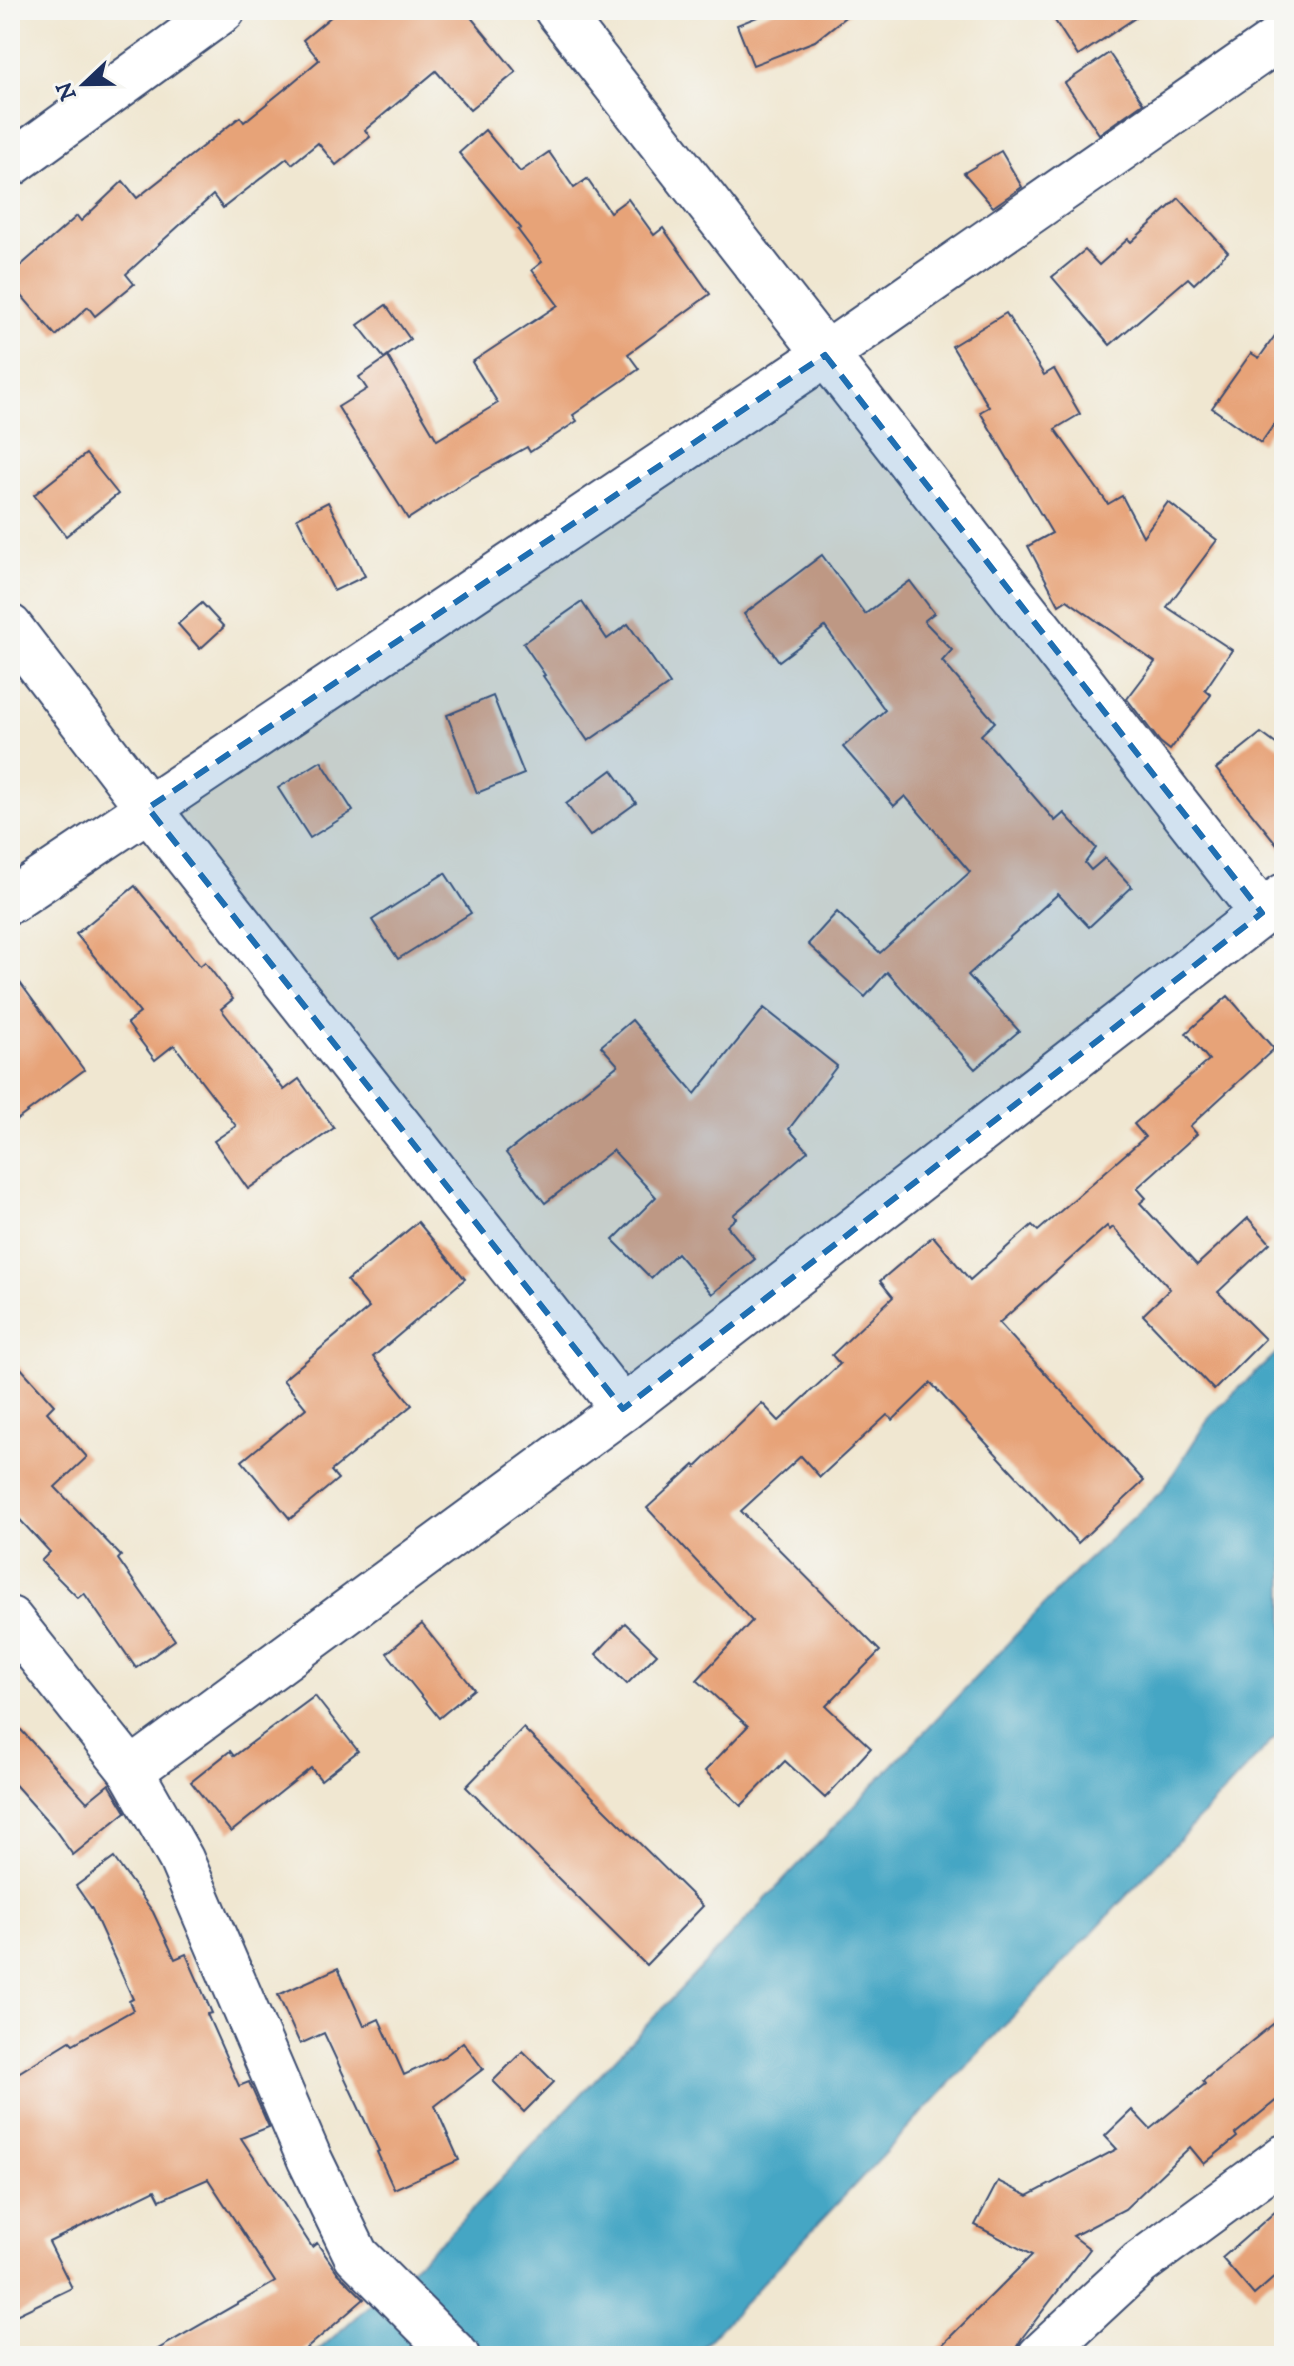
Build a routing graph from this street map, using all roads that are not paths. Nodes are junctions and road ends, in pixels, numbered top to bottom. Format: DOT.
graph roads {
  1 [pos="223,10"];
  2 [pos="557,10"];
  3 [pos="1284,35"];
  4 [pos="10,165"];
  5 [pos="825,355"];
  6 [pos="10,627"];
  7 [pos="148,808"];
  8 [pos="10,901"];
  9 [pos="1273,905"];
  10 [pos="623,1409"];
  11 [pos="10,1619"];
  12 [pos="131,1771"];
  13 [pos="1284,2157"];
  14 [pos="1052,2352"];
  15 [pos="457,2356"];
  1 -- 4 [label="street"];
  2 -- 5 [label="street"];
  3 -- 5 [label="street"];
  5 -- 7 [label="street"];
  5 -- 9 [label="street"];
  6 -- 7 [label="street"];
  7 -- 8 [label="street"];
  7 -- 10 [label="street"];
  9 -- 10 [label="street"];
  10 -- 12 [label="street"];
  11 -- 12 [label="street"];
  12 -- 15 [label="street"];
  13 -- 14 [label="street"];
}
